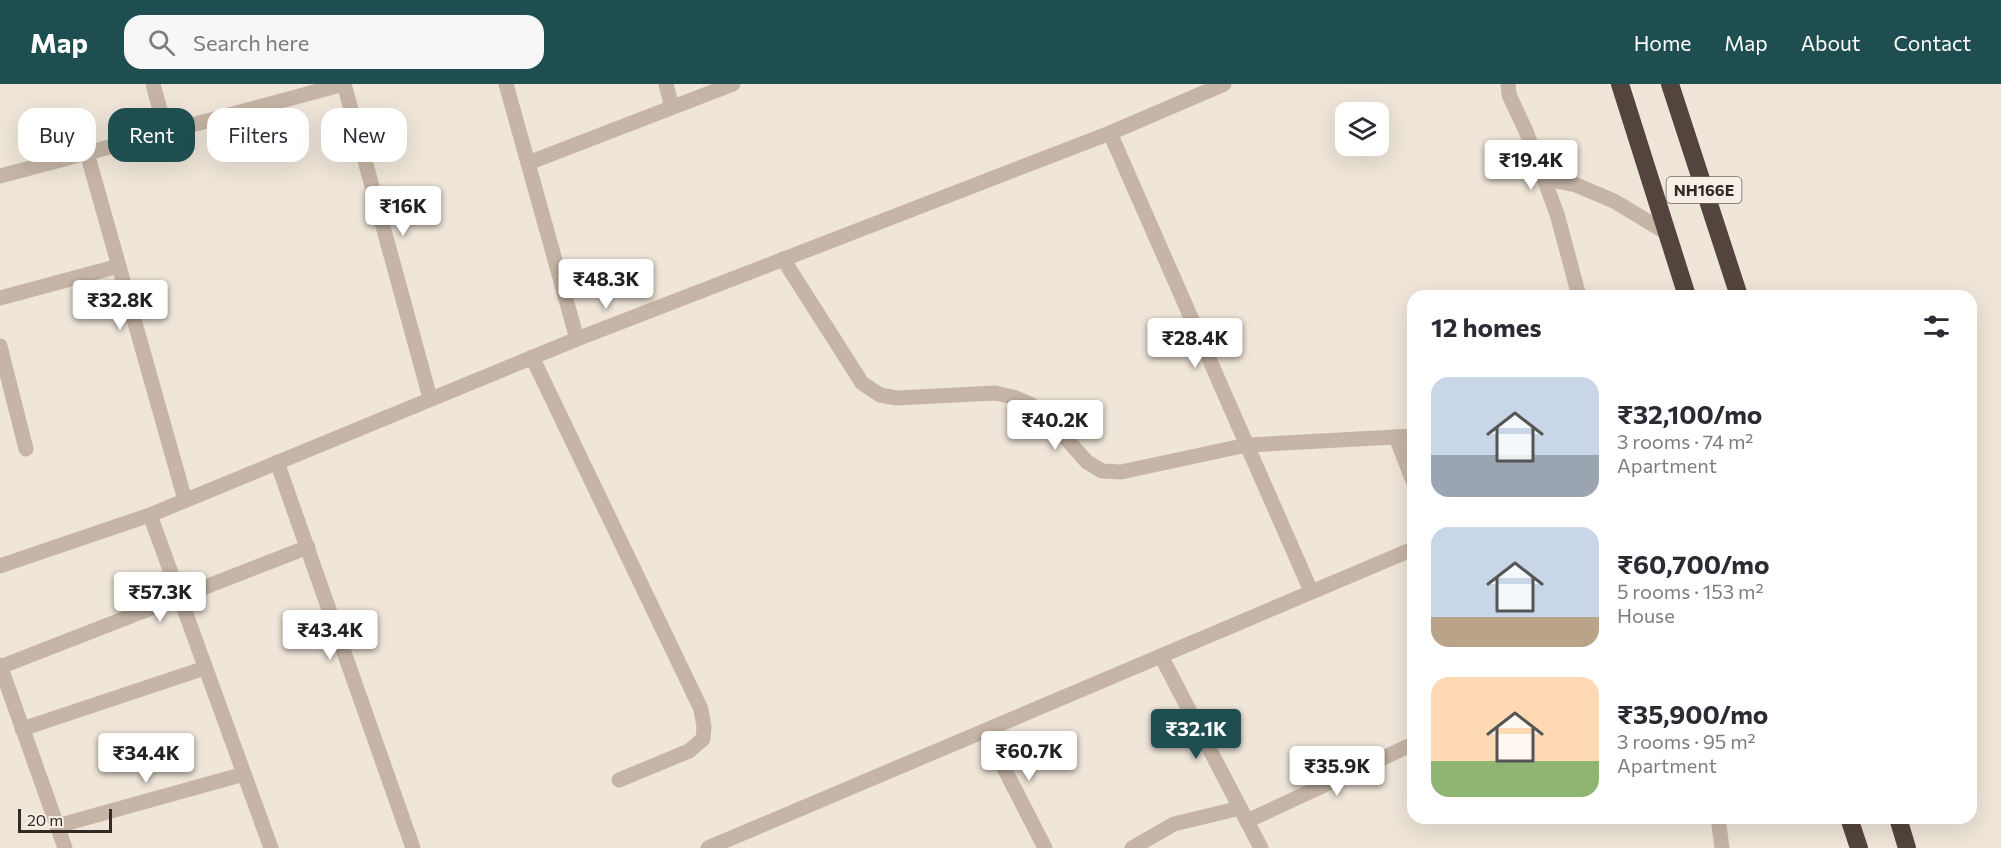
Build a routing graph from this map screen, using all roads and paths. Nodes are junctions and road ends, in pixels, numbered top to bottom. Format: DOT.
graph roads {
  1 [pos="153,84"];
  2 [pos="344,84"];
  3 [pos="506,84"];
  4 [pos="666,84"];
  5 [pos="733,84"];
  6 [pos="1224,84"];
  7 [pos="1508,84"];
  8 [pos="1620,84"];
  9 [pos="1670,84"];
  10 [pos="672,107"];
  11 [pos="160,108"];
  12 [pos="195,124"];
  13 [pos="1110,132"];
  14 [pos="53,162"];
  15 [pos="90,162"];
  16 [pos="528,163"];
  17 [pos="0,176"];
  18 [pos="1545,179"];
  19 [pos="1667,233"];
  20 [pos="783,260"];
  21 [pos="119,266"];
  22 [pos="1577,290"];
  23 [pos="1685,290"];
  24 [pos="1737,290"];
  25 [pos="0,298"];
  26 [pos="577,339"];
  27 [pos="0,346"];
  28 [pos="532,357"];
  29 [pos="430,398"];
  30 [pos="1407,436"];
  31 [pos="1395,437"];
  32 [pos="1247,445"];
  33 [pos="26,449"];
  34 [pos="277,462"];
  35 [pos="1407,467"];
  36 [pos="185,500"];
  37 [pos="150,515"];
  38 [pos="308,547"];
  39 [pos="1407,551"];
  40 [pos="0,567"];
  41 [pos="1311,591"];
  42 [pos="180,597"];
  43 [pos="1161,656"];
  44 [pos="0,667"];
  45 [pos="205,668"];
  46 [pos="22,729"];
  47 [pos="985,731"];
  48 [pos="1407,746"];
  49 [pos="244,774"];
  50 [pos="619,780"];
  51 [pos="1243,814"];
  52 [pos="1719,824"];
  53 [pos="1851,824"];
  54 [pos="1900,824"];
  55 [pos="57,826"];
  56 [pos="65,848"];
  57 [pos="271,848"];
  58 [pos="413,848"];
  59 [pos="708,848"];
  60 [pos="1045,848"];
  61 [pos="1132,848"];
  62 [pos="1261,848"];
  63 [pos="1722,848"];
  64 [pos="1858,848"];
  65 [pos="1907,848"];
  1 -- 11 [label="street"];
  2 -- 12 [label="street"];
  2 -- 29 [label="street"];
  3 -- 16 [label="street"];
  4 -- 10 [label="street"];
  5 -- 10 [label="street"];
  6 -- 13 [label="street"];
  7 -- 18 [label="street"];
  8 -- 19 [label="highway, NH166E"];
  9 -- 24 [label="highway, NH166E"];
  10 -- 16 [label="street"];
  13 -- 20 [label="street"];
  13 -- 32 [label="street"];
  14 -- 17 [label="street"];
  15 -- 21 [label="street"];
  16 -- 26 [label="street"];
  18 -- 19 [label="street"];
  18 -- 22 [label="street"];
  19 -- 23 [label="highway, NH166E"];
  20 -- 26 [label="street"];
  20 -- 32 [label="street"];
  21 -- 25 [label="street"];
  21 -- 36 [label="street"];
  26 -- 28 [label="street"];
  27 -- 33 [label="street"];
  28 -- 29 [label="street"];
  28 -- 50 [label="street"];
  29 -- 34 [label="street"];
  30 -- 31 [label="street"];
  31 -- 32 [label="street"];
  31 -- 35 [label="street"];
  32 -- 41 [label="street"];
  34 -- 36 [label="street"];
  34 -- 38 [label="street"];
  36 -- 37 [label="street"];
  37 -- 40 [label="street"];
  37 -- 42 [label="street"];
  38 -- 42 [label="street"];
  38 -- 58 [label="street"];
  39 -- 41 [label="street"];
  41 -- 43 [label="street"];
  42 -- 44 [label="street"];
  42 -- 45 [label="street"];
  43 -- 47 [label="street"];
  43 -- 51 [label="street"];
  44 -- 46 [label="street"];
  45 -- 46 [label="street"];
  45 -- 49 [label="street"];
  46 -- 55 [label="street"];
  47 -- 59 [label="street"];
  47 -- 60 [label="street"];
  48 -- 51 [label="street"];
  49 -- 55 [label="street"];
  49 -- 57 [label="street"];
  51 -- 61 [label="street"];
  51 -- 62 [label="street"];
  52 -- 63 [label="street"];
  53 -- 64 [label="highway"];
  54 -- 65 [label="highway"];
  55 -- 56 [label="street"];
}
